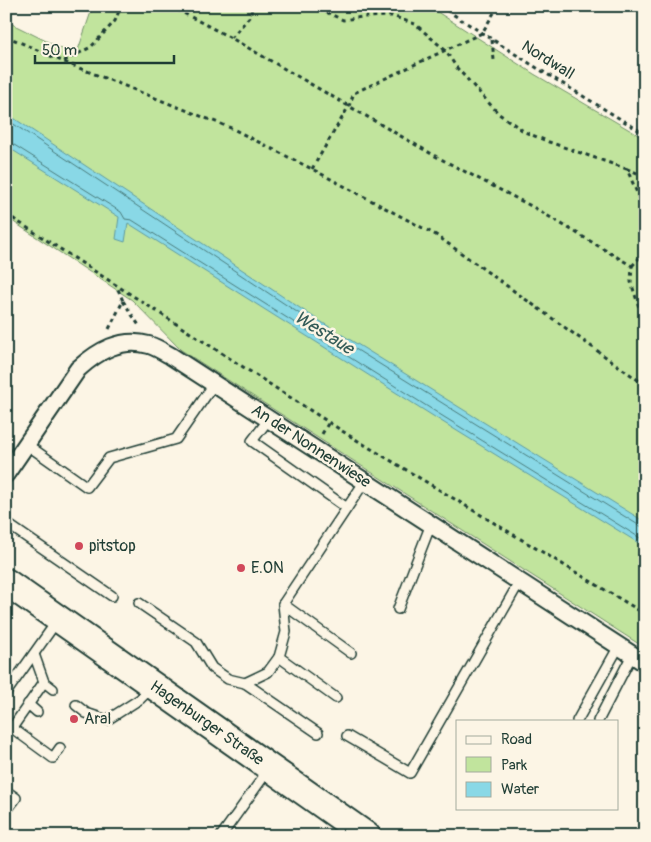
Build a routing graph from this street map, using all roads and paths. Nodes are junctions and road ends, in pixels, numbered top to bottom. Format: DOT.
graph roads {
  1 [pos="121,6"];
  2 [pos="170,6"];
  3 [pos="252,6"];
  4 [pos="322,6"];
  5 [pos="440,6"];
  6 [pos="498,6"];
  7 [pos="482,33"];
  8 [pos="6,36"];
  9 [pos="231,38"];
  10 [pos="492,40"];
  11 [pos="445,50"];
  12 [pos="494,60"];
  13 [pos="64,62"];
  14 [pos="349,106"];
  15 [pos="645,134"];
  16 [pos="312,169"];
  17 [pos="627,169"];
  18 [pos="645,176"];
  19 [pos="6,214"];
  20 [pos="645,219"];
  21 [pos="645,252"];
  22 [pos="632,266"];
  23 [pos="116,286"];
  24 [pos="645,326"];
  25 [pos="110,346"];
  26 [pos="214,384"];
  27 [pos="645,385"];
  28 [pos="269,419"];
  29 [pos="329,422"];
  30 [pos="322,434"];
  31 [pos="26,444"];
  32 [pos="6,474"];
  33 [pos="365,481"];
  34 [pos="347,508"];
  35 [pos="6,523"];
  36 [pos="431,524"];
  37 [pos="520,581"];
  38 [pos="6,582"];
  39 [pos="112,596"];
  40 [pos="139,603"];
  41 [pos="283,604"];
  42 [pos="398,609"];
  43 [pos="645,614"];
  44 [pos="58,619"];
  45 [pos="351,653"];
  46 [pos="34,654"];
  47 [pos="632,655"];
  48 [pos="279,657"];
  49 [pos="44,682"];
  50 [pos="245,683"];
  51 [pos="153,686"];
  52 [pos="53,689"];
  53 [pos="6,693"];
  54 [pos="336,698"];
  55 [pos="28,704"];
  56 [pos="76,705"];
  57 [pos="37,712"];
  58 [pos="578,720"];
  59 [pos="599,720"];
  60 [pos="9,728"];
  61 [pos="318,733"];
  62 [pos="346,736"];
  63 [pos="60,748"];
  64 [pos="270,768"];
  65 [pos="6,791"];
  66 [pos="6,811"];
  67 [pos="358,833"];
  68 [pos="221,836"];
  1 -- 13 [label="path"];
  2 -- 9 [label="path"];
  3 -- 9 [label="path"];
  4 -- 11 [label="path"];
  5 -- 7 [label="path, Nordwall"];
  6 -- 7 [label="path"];
  7 -- 10 [label="path, Nordwall"];
  7 -- 11 [label="path"];
  8 -- 13 [label="path"];
  9 -- 14 [label="path"];
  10 -- 12 [label="path"];
  10 -- 15 [label="path, Nordwall"];
  11 -- 14 [label="path"];
  11 -- 17 [label="path"];
  13 -- 16 [label="path"];
  14 -- 16 [label="path"];
  14 -- 22 [label="path"];
  16 -- 27 [label="path"];
  17 -- 18 [label="path"];
  17 -- 20 [label="path"];
  19 -- 23 [label="path"];
  21 -- 22 [label="path"];
  22 -- 24 [label="path"];
  23 -- 25 [label="path"];
  23 -- 29 [label="path"];
  25 -- 26 [label="street, An der Nonnenwiese"];
  25 -- 31 [label="street, An der Nonnenwiese"];
  26 -- 28 [label="street, An der Nonnenwiese"];
  26 -- 31 [label="lane"];
  28 -- 33 [label="street, An der Nonnenwiese"];
  28 -- 34 [label="lane"];
  29 -- 30 [label="path"];
  29 -- 43 [label="path"];
  31 -- 32 [label="street, An der Nonnenwiese"];
  33 -- 34 [label="lane"];
  33 -- 36 [label="street, An der Nonnenwiese"];
  34 -- 41 [label="lane"];
  35 -- 39 [label="lane"];
  36 -- 37 [label="street, An der Nonnenwiese"];
  36 -- 42 [label="lane"];
  37 -- 47 [label="street, An der Nonnenwiese"];
  37 -- 62 [label="lane"];
  38 -- 44 [label="main road, Hagenburger Straße"];
  40 -- 50 [label="lane"];
  41 -- 45 [label="lane"];
  41 -- 48 [label="lane"];
  44 -- 46 [label="lane"];
  44 -- 51 [label="main road, Hagenburger Straße"];
  46 -- 49 [label="lane"];
  46 -- 53 [label="lane"];
  47 -- 58 [label="lane"];
  47 -- 59 [label="lane"];
  48 -- 50 [label="lane"];
  48 -- 54 [label="lane"];
  49 -- 52 [label="lane"];
  49 -- 55 [label="lane"];
  50 -- 61 [label="lane"];
  51 -- 56 [label="lane"];
  51 -- 64 [label="main road, Hagenburger Straße"];
  55 -- 57 [label="lane"];
  55 -- 60 [label="lane"];
  60 -- 63 [label="lane"];
  64 -- 67 [label="main road, Hagenburger Straße"];
  64 -- 68 [label="lane"];
  65 -- 66 [label="lane"];
}
